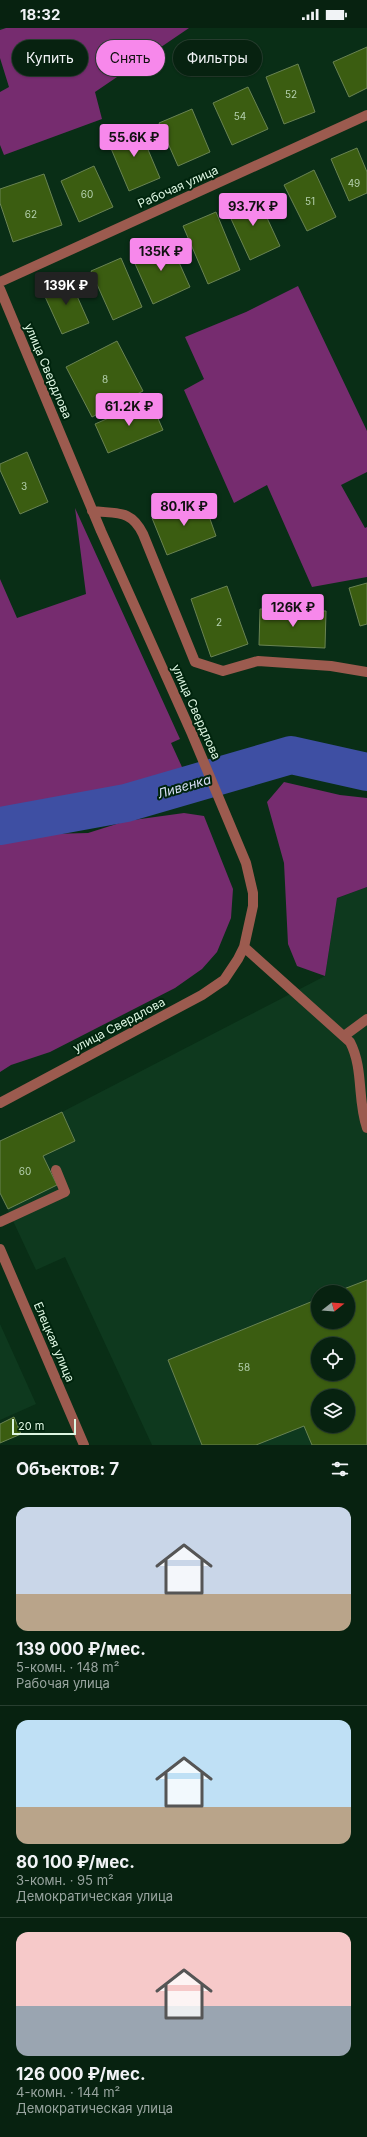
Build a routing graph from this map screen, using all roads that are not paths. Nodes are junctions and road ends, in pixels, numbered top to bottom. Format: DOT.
graph roads {
  1 [pos="367,115"];
  2 [pos="0,282"];
  3 [pos="0,289"];
  4 [pos="92,511"];
  5 [pos="367,672"];
  6 [pos="244,947"];
  7 [pos="367,1019"];
  8 [pos="344,1036"];
  9 [pos="0,1103"];
  10 [pos="367,1128"];
  11 [pos="56,1170"];
  12 [pos="0,1222"];
  13 [pos="0,1249"];
  14 [pos="84,1445"];
  1 -- 2 [label="street, Рабочая улица"];
  3 -- 4 [label="street, улица Свердлова"];
  4 -- 5 [label="street"];
  4 -- 6 [label="street, улица Свердлова"];
  6 -- 8 [label="street"];
  6 -- 9 [label="street, улица Свердлова"];
  7 -- 8 [label="street"];
  8 -- 10 [label="street"];
  11 -- 12 [label="street"];
  13 -- 14 [label="street, Елецкая улица"];
}
